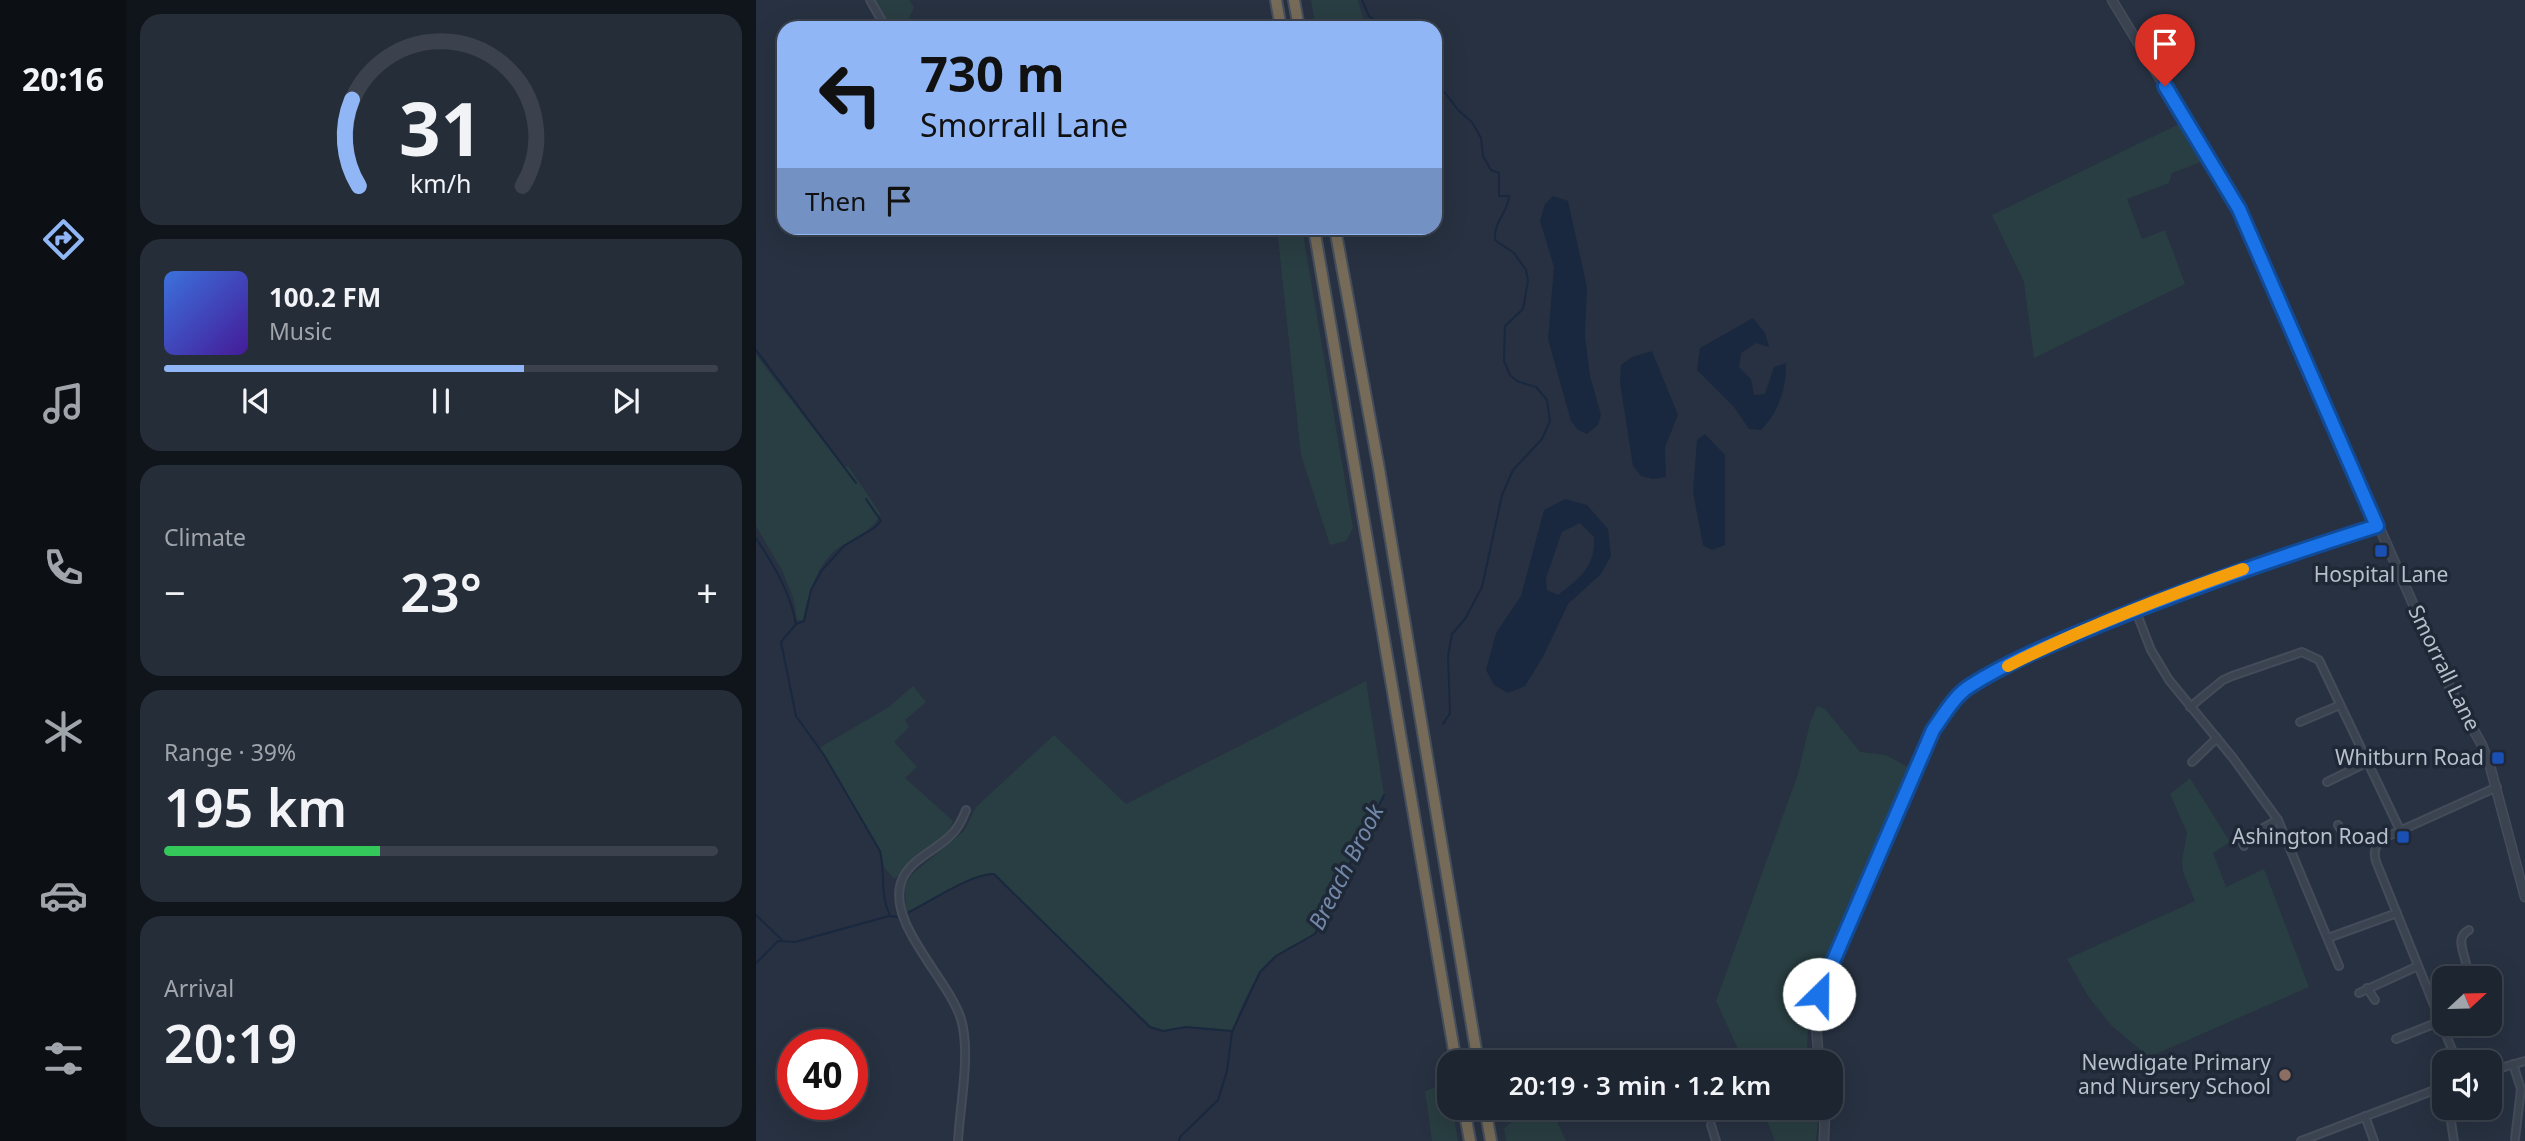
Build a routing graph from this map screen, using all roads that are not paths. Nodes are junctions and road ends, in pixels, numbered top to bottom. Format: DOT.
graph roads {
  1 [pos="870,0"];
  2 [pos="1276,0"];
  3 [pos="1294,0"];
  4 [pos="2112,0"];
  5 [pos="882,21"];
  6 [pos="1280,21"];
  7 [pos="1298,21"];
  8 [pos="1315,235"];
  9 [pos="1336,235"];
  10 [pos="2377,526"];
  11 [pos="2135,610"];
  12 [pos="2340,705"];
  13 [pos="2190,706"];
  14 [pos="2300,722"];
  15 [pos="2217,738"];
  16 [pos="2192,762"];
  17 [pos="2368,762"];
  18 [pos="2327,782"];
  19 [pos="2497,787"];
  20 [pos="966,810"];
  21 [pos="2278,820"];
  22 [pos="2338,825"];
  23 [pos="2400,830"];
  24 [pos="2241,839"];
  25 [pos="2377,843"];
  26 [pos="2525,897"];
  27 [pos="2397,913"];
  28 [pos="2469,930"];
  29 [pos="2328,938"];
  30 [pos="2339,966"];
  31 [pos="2418,966"];
  32 [pos="2468,966"];
  33 [pos="2367,988"];
  34 [pos="2359,993"];
  35 [pos="2430,996"];
  36 [pos="2375,1000"];
  37 [pos="2432,1001"];
  38 [pos="2432,1025"];
  39 [pos="2396,1039"];
  40 [pos="1454,1050"];
  41 [pos="1476,1050"];
  42 [pos="1818,1050"];
  43 [pos="2525,1061"];
  44 [pos="2513,1065"];
  45 [pos="2502,1068"];
  46 [pos="2432,1091"];
  47 [pos="2365,1116"];
  48 [pos="1466,1120"];
  49 [pos="1488,1120"];
  50 [pos="1825,1120"];
  51 [pos="2451,1120"];
  52 [pos="1711,1125"];
  53 [pos="2515,1139"];
  54 [pos="958,1141"];
  55 [pos="1470,1141"];
  56 [pos="1491,1141"];
  57 [pos="1716,1141"];
  58 [pos="1824,1141"];
  59 [pos="2301,1141"];
  60 [pos="2374,1141"];
  61 [pos="2454,1141"];
  1 -- 5 [label="street"];
  2 -- 6 [label="highway"];
  3 -- 7 [label="highway"];
  4 -- 10 [label="street, Smorrall Lane"];
  8 -- 40 [label="highway"];
  9 -- 41 [label="highway"];
  10 -- 11 [label="street"];
  10 -- 19 [label="street, Smorrall Lane"];
  11 -- 13 [label="street"];
  11 -- 42 [label="street"];
  12 -- 13 [label="street"];
  12 -- 14 [label="street"];
  12 -- 17 [label="street"];
  13 -- 15 [label="street"];
  15 -- 16 [label="street"];
  15 -- 21 [label="street"];
  17 -- 18 [label="street"];
  17 -- 23 [label="street"];
  19 -- 23 [label="street"];
  19 -- 26 [label="street, Smorrall Lane"];
  20 -- 54 [label="street"];
  21 -- 24 [label="street"];
  21 -- 29 [label="street"];
  22 -- 25 [label="street"];
  23 -- 25 [label="street"];
  25 -- 27 [label="street"];
  27 -- 29 [label="street"];
  27 -- 31 [label="street"];
  28 -- 32 [label="street"];
  29 -- 30 [label="street"];
  31 -- 33 [label="street"];
  31 -- 35 [label="street"];
  33 -- 34 [label="street"];
  33 -- 36 [label="street"];
  35 -- 37 [label="street"];
  38 -- 39 [label="street"];
  43 -- 44 [label="street"];
  44 -- 45 [label="street"];
  44 -- 53 [label="street"];
  46 -- 47 [label="street"];
  47 -- 59 [label="street"];
  47 -- 60 [label="street"];
  48 -- 55 [label="highway"];
  49 -- 56 [label="highway"];
  50 -- 58 [label="street"];
  51 -- 61 [label="street"];
  52 -- 57 [label="street"];
}
